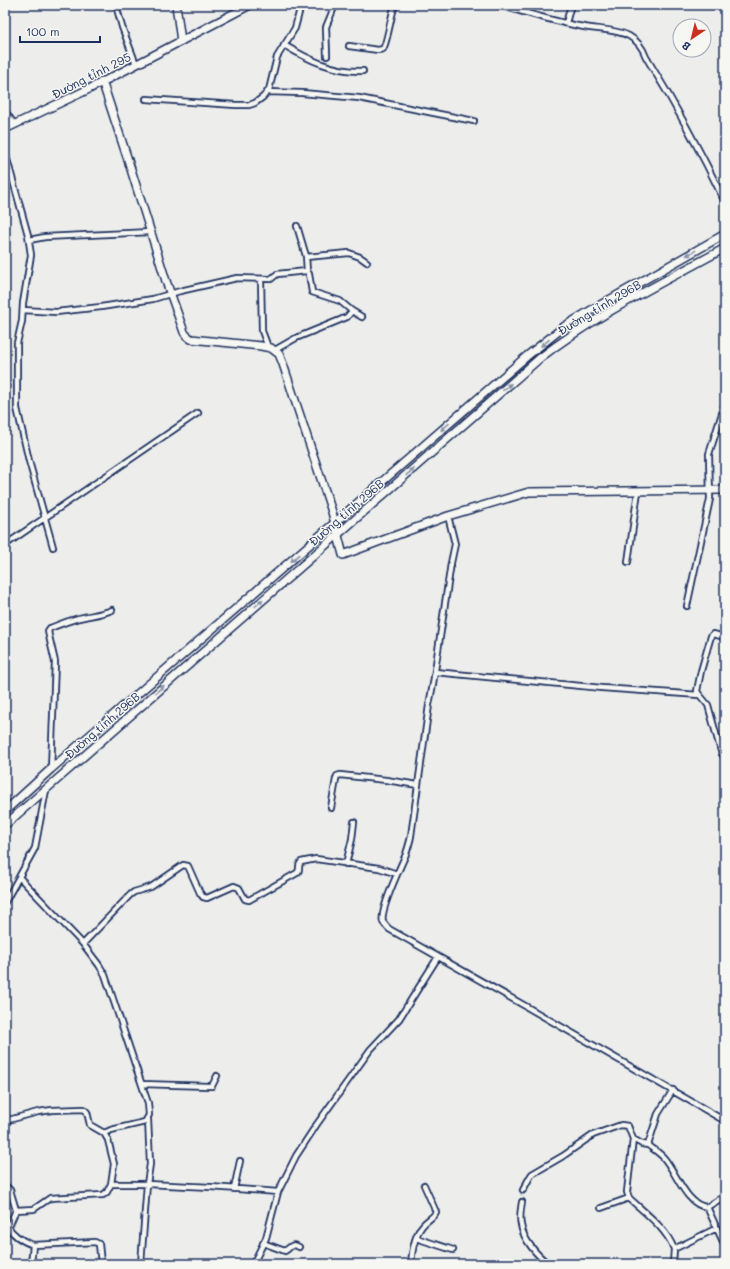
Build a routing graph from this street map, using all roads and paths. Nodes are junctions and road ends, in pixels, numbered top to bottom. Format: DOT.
graph roads {
  1 [pos="116,5"];
  2 [pos="176,5"];
  3 [pos="250,5"];
  4 [pos="301,5"];
  5 [pos="335,5"];
  6 [pos="395,5"];
  7 [pos="499,5"];
  8 [pos="571,5"];
  9 [pos="566,23"];
  10 [pos="181,41"];
  11 [pos="284,45"];
  12 [pos="349,46"];
  13 [pos="326,56"];
  14 [pos="136,64"];
  15 [pos="363,71"];
  16 [pos="102,81"];
  17 [pos="267,92"];
  18 [pos="146,99"];
  19 [pos="5,111"];
  20 [pos="474,121"];
  21 [pos="15,125"];
  22 [pos="5,129"];
  23 [pos="5,152"];
  24 [pos="725,202"];
  25 [pos="297,226"];
  26 [pos="151,232"];
  27 [pos="725,234"];
  28 [pos="29,240"];
  29 [pos="725,248"];
  30 [pos="306,257"];
  31 [pos="367,262"];
  32 [pos="306,271"];
  33 [pos="261,279"];
  34 [pos="171,294"];
  35 [pos="23,310"];
  36 [pos="352,311"];
  37 [pos="362,317"];
  38 [pos="272,349"];
  39 [pos="725,404"];
  40 [pos="198,413"];
  41 [pos="710,490"];
  42 [pos="725,490"];
  43 [pos="638,491"];
  44 [pos="448,516"];
  45 [pos="44,518"];
  46 [pos="335,524"];
  47 [pos="338,535"];
  48 [pos="5,545"];
  49 [pos="53,547"];
  50 [pos="628,562"];
  51 [pos="687,606"];
  52 [pos="112,610"];
  53 [pos="725,636"];
  54 [pos="435,672"];
  55 [pos="699,695"];
  56 [pos="723,747"];
  57 [pos="725,757"];
  58 [pos="51,769"];
  59 [pos="418,785"];
  60 [pos="46,790"];
  61 [pos="331,808"];
  62 [pos="5,811"];
  63 [pos="354,822"];
  64 [pos="5,825"];
  65 [pos="346,864"];
  66 [pos="397,874"];
  67 [pos="19,877"];
  68 [pos="5,902"];
  69 [pos="83,944"];
  70 [pos="438,957"];
  71 [pos="217,1076"];
  72 [pos="5,1083"];
  73 [pos="142,1084"];
  74 [pos="5,1086"];
  75 [pos="673,1090"];
  76 [pos="148,1119"];
  77 [pos="725,1120"];
  78 [pos="5,1121"];
  79 [pos="104,1133"];
  80 [pos="633,1140"];
  81 [pos="648,1146"];
  82 [pos="240,1161"];
  83 [pos="111,1184"];
  84 [pos="147,1184"];
  85 [pos="5,1185"];
  86 [pos="424,1185"];
  87 [pos="234,1189"];
  88 [pos="523,1190"];
  89 [pos="278,1192"];
  90 [pos="725,1196"];
  91 [pos="629,1198"];
  92 [pos="522,1202"];
  93 [pos="707,1207"];
  94 [pos="601,1208"];
  95 [pos="16,1210"];
  96 [pos="6,1225"];
  97 [pos="717,1228"];
  98 [pos="416,1238"];
  99 [pos="263,1243"];
  100 [pos="33,1246"];
  101 [pos="299,1246"];
  102 [pos="725,1246"];
  103 [pos="674,1249"];
  104 [pos="453,1250"];
  105 [pos="31,1264"];
  106 [pos="101,1264"];
  107 [pos="141,1264"];
  108 [pos="252,1264"];
  109 [pos="411,1264"];
  110 [pos="548,1264"];
  111 [pos="673,1264"];
  1 -- 14 [label="street"];
  2 -- 10 [label="main road"];
  3 -- 10 [label="main road, Đường tỉnh 295"];
  4 -- 11 [label="street"];
  5 -- 13 [label="street"];
  6 -- 12 [label="street"];
  7 -- 9 [label="street"];
  8 -- 9 [label="street"];
  9 -- 24 [label="street"];
  10 -- 14 [label="main road, Đường tỉnh 295"];
  11 -- 15 [label="street"];
  11 -- 17 [label="street"];
  14 -- 16 [label="main road, Đường tỉnh 295"];
  16 -- 21 [label="main road, Đường tỉnh 295"];
  16 -- 26 [label="main road"];
  17 -- 18 [label="street"];
  17 -- 20 [label="street"];
  19 -- 21 [label="street"];
  21 -- 22 [label="main road, Đường tỉnh 295"];
  23 -- 28 [label="street"];
  25 -- 30 [label="street"];
  26 -- 28 [label="street"];
  26 -- 34 [label="main road"];
  27 -- 46 [label="main road, Đường tỉnh 296B, one-way"];
  28 -- 35 [label="street"];
  47 -- 29 [label="main road, Đường tỉnh 296B, one-way"];
  30 -- 31 [label="street"];
  30 -- 32 [label="street"];
  32 -- 33 [label="street"];
  32 -- 36 [label="street"];
  33 -- 34 [label="street"];
  33 -- 38 [label="street"];
  34 -- 35 [label="street"];
  34 -- 38 [label="main road"];
  35 -- 45 [label="street"];
  36 -- 37 [label="street"];
  36 -- 38 [label="street"];
  38 -- 46 [label="main road"];
  39 -- 41 [label="street"];
  40 -- 45 [label="street"];
  41 -- 42 [label="main road"];
  41 -- 43 [label="main road"];
  41 -- 51 [label="street"];
  43 -- 44 [label="main road"];
  43 -- 50 [label="street"];
  44 -- 47 [label="main road"];
  44 -- 54 [label="street"];
  45 -- 48 [label="street"];
  45 -- 49 [label="street"];
  46 -- 47 [label="main road"];
  46 -- 58 [label="main road, Đường tỉnh 296B, one-way"];
  60 -- 47 [label="main road, Đường tỉnh 296B, one-way"];
  52 -- 58 [label="street"];
  53 -- 55 [label="street"];
  54 -- 55 [label="street"];
  54 -- 59 [label="street"];
  55 -- 56 [label="street"];
  56 -- 57 [label="street"];
  58 -- 62 [label="main road, Đường tỉnh 296B"];
  59 -- 61 [label="street"];
  59 -- 66 [label="street"];
  60 -- 64 [label="main road, Đường tỉnh 296B"];
  60 -- 67 [label="street"];
  63 -- 65 [label="street"];
  65 -- 66 [label="street"];
  65 -- 69 [label="street"];
  66 -- 70 [label="street"];
  67 -- 68 [label="street"];
  67 -- 69 [label="street"];
  69 -- 73 [label="street"];
  70 -- 75 [label="street"];
  70 -- 89 [label="street"];
  71 -- 73 [label="street"];
  72 -- 74 [label="street"];
  73 -- 76 [label="street"];
  75 -- 77 [label="street"];
  75 -- 81 [label="street"];
  76 -- 79 [label="street"];
  76 -- 84 [label="street"];
  78 -- 79 [label="street"];
  79 -- 83 [label="street"];
  80 -- 81 [label="street"];
  80 -- 88 [label="street"];
  80 -- 91 [label="street"];
  81 -- 93 [label="street"];
  82 -- 87 [label="street"];
  83 -- 84 [label="street"];
  83 -- 95 [label="street"];
  84 -- 87 [label="street"];
  84 -- 107 [label="street"];
  85 -- 95 [label="street"];
  86 -- 98 [label="street"];
  87 -- 89 [label="street"];
  89 -- 99 [label="street"];
  90 -- 93 [label="street"];
  91 -- 94 [label="street"];
  91 -- 103 [label="street"];
  92 -- 110 [label="street"];
  93 -- 97 [label="street"];
  95 -- 96 [label="street"];
  96 -- 100 [label="street"];
  97 -- 102 [label="street"];
  97 -- 103 [label="street"];
  98 -- 104 [label="street"];
  98 -- 109 [label="street"];
  99 -- 101 [label="street"];
  99 -- 108 [label="street"];
  100 -- 105 [label="street"];
  100 -- 106 [label="street"];
  103 -- 111 [label="street"];
}
